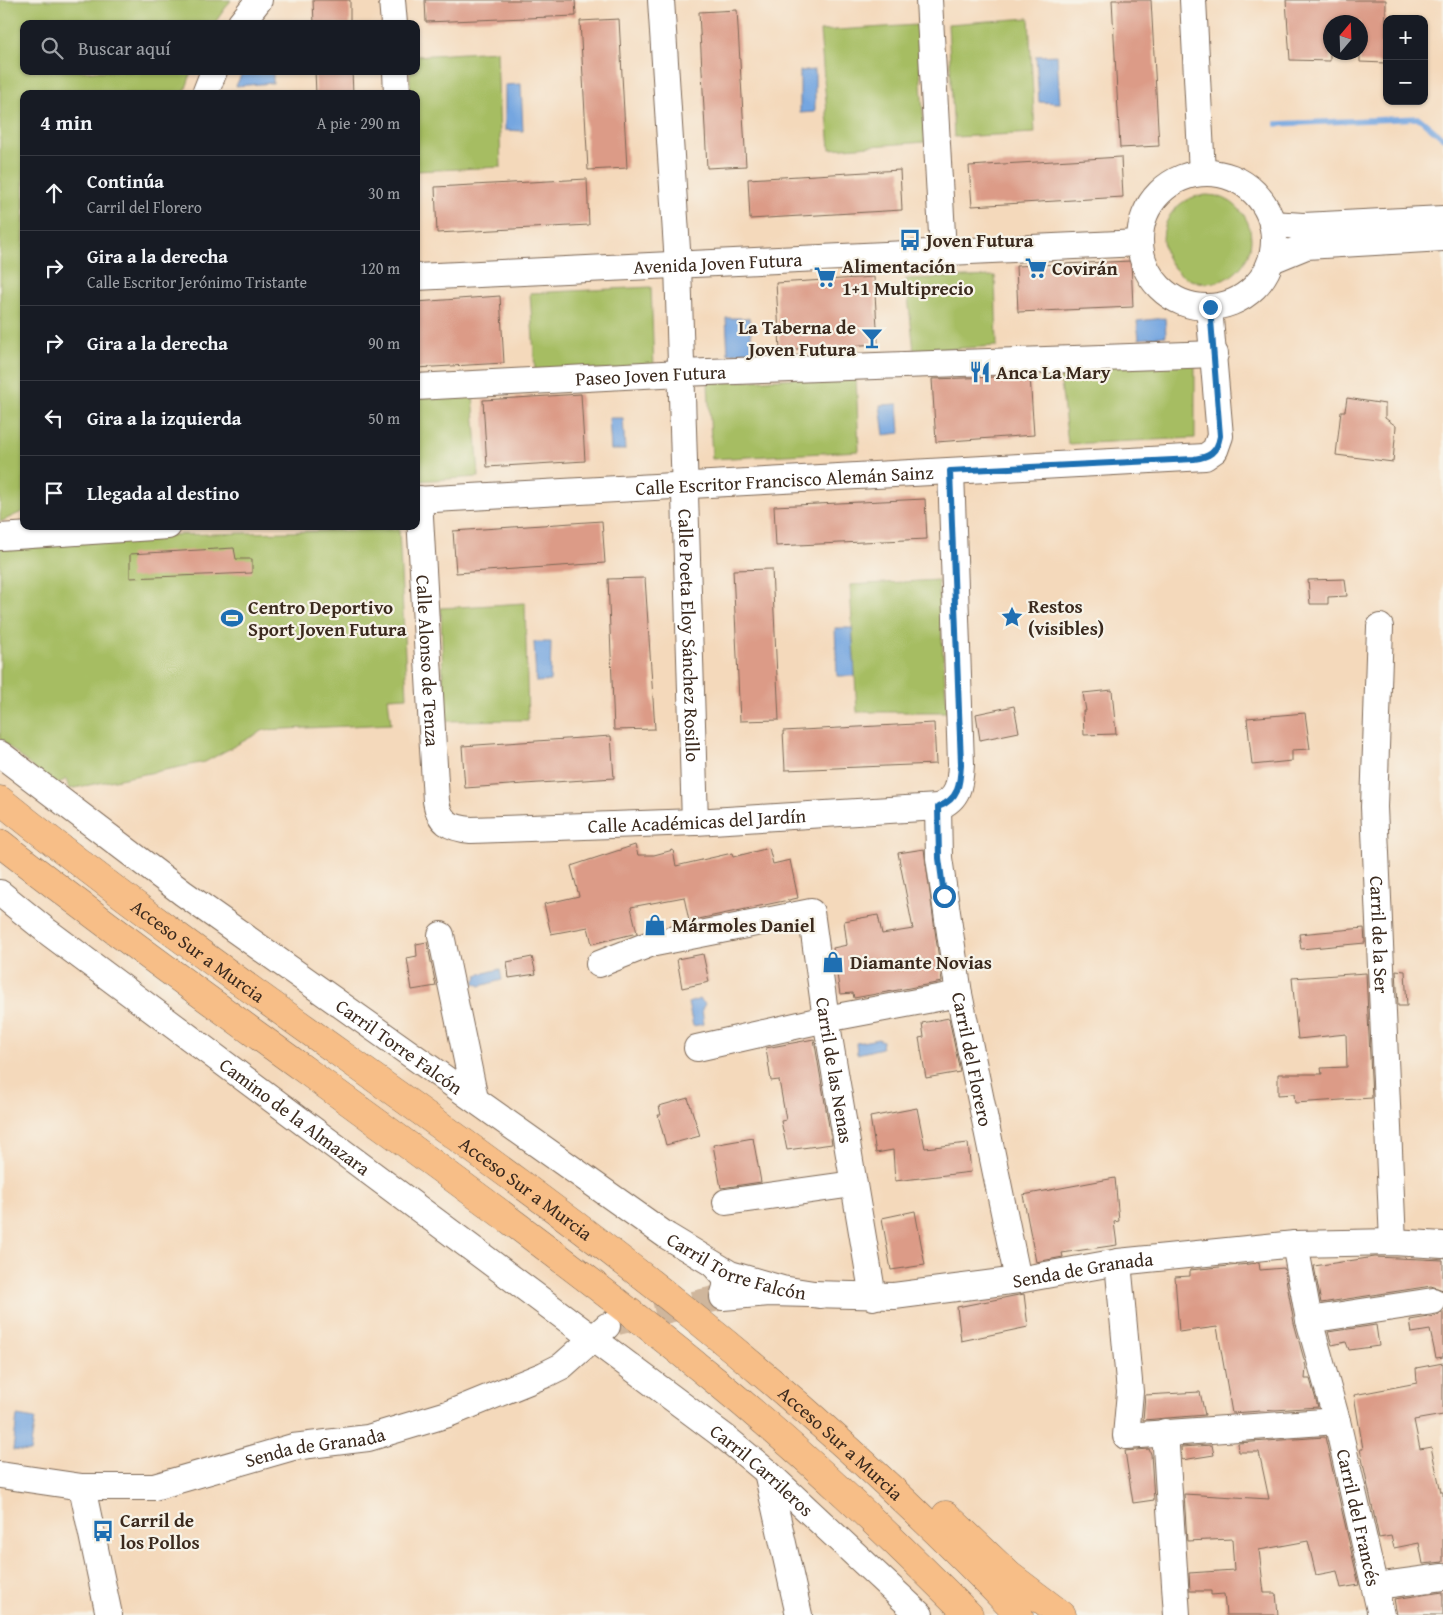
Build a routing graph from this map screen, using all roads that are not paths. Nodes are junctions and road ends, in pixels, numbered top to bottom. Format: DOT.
graph roads {
  1 [pos="259,0"];
  2 [pos="392,0"];
  3 [pos="661,0"];
  4 [pos="929,0"];
  5 [pos="1193,0"];
  6 [pos="243,20"];
  7 [pos="394,20"];
  8 [pos="212,75"];
  9 [pos="396,75"];
  10 [pos="207,90"];
  11 [pos="397,90"];
  12 [pos="1202,173"];
  13 [pos="1443,219"];
  14 [pos="1272,224"];
  15 [pos="1443,238"];
  16 [pos="1140,243"];
  17 [pos="943,252"];
  18 [pos="1272,260"];
  19 [pos="678,265"];
  20 [pos="420,277"];
  21 [pos="1210,307"];
  22 [pos="1215,354"];
  23 [pos="681,373"];
  24 [pos="420,387"];
  25 [pos="950,471"];
  26 [pos="684,484"];
  27 [pos="420,500"];
  28 [pos="101,530"];
  29 [pos="420,530"];
  30 [pos="0,536"];
  31 [pos="1380,627"];
  32 [pos="0,754"];
  33 [pos="0,800"];
  34 [pos="945,804"];
  35 [pos="443,821"];
  36 [pos="695,822"];
  37 [pos="0,843"];
  38 [pos="0,893"];
  39 [pos="441,935"];
  40 [pos="599,964"];
  41 [pos="960,994"];
  42 [pos="826,1019"];
  43 [pos="697,1048"];
  44 [pos="475,1099"];
  45 [pos="853,1184"];
  46 [pos="726,1202"];
  47 [pos="1393,1242"];
  48 [pos="1295,1244"];
  49 [pos="1443,1245"];
  50 [pos="1118,1262"];
  51 [pos="714,1265"];
  52 [pos="629,1266"];
  53 [pos="1018,1280"];
  54 [pos="820,1295"];
  55 [pos="873,1297"];
  56 [pos="1433,1301"];
  57 [pos="1309,1320"];
  58 [pos="600,1332"];
  59 [pos="1337,1421"];
  60 [pos="1165,1432"];
  61 [pos="767,1472"];
  62 [pos="0,1476"];
  63 [pos="82,1488"];
  64 [pos="1443,1577"];
  65 [pos="1376,1586"];
  66 [pos="109,1615"];
  67 [pos="798,1615"];
  68 [pos="920,1615"];
  69 [pos="969,1615"];
  70 [pos="1019,1615"];
  71 [pos="1062,1615"];
  72 [pos="1177,1615"];
  73 [pos="1381,1615"];
  1 -- 6 [label="street"];
  2 -- 7 [label="street"];
  3 -- 19 [label="street, Calle Poeta Eloy Sánchez Rosillo"];
  4 -- 17 [label="street"];
  5 -- 12 [label="street"];
  8 -- 10 [label="street"];
  9 -- 11 [label="street"];
  12 -- 14 [label="street"];
  12 -- 16 [label="street"];
  13 -- 14 [label="street"];
  14 -- 18 [label="street"];
  15 -- 18 [label="street"];
  16 -- 17 [label="street, Avenida Joven Futura"];
  16 -- 21 [label="street"];
  17 -- 19 [label="street, Avenida Joven Futura"];
  18 -- 21 [label="street"];
  19 -- 20 [label="street, Avenida Joven Futura"];
  19 -- 23 [label="street, Calle Poeta Eloy Sánchez Rosillo"];
  21 -- 22 [label="street, Calle Escritor Francisco Alemán Sainz"];
  22 -- 23 [label="street, Paseo Joven Futura"];
  22 -- 25 [label="street, Calle Escritor Francisco Alemán Sainz"];
  23 -- 24 [label="street, Paseo Joven Futura"];
  23 -- 26 [label="street, Calle Poeta Eloy Sánchez Rosillo"];
  25 -- 26 [label="street, Calle Escritor Francisco Alemán Sainz"];
  25 -- 34 [label="street, Carril del Florero"];
  26 -- 27 [label="street, Calle Escritor Francisco Alemán Sainz"];
  26 -- 36 [label="street, Calle Poeta Eloy Sánchez Rosillo"];
  28 -- 30 [label="street"];
  29 -- 35 [label="street, Calle Alonso de Tenza"];
  31 -- 47 [label="street, Carril de la Ser"];
  32 -- 44 [label="street, Carril Torre Falcón"];
  33 -- 52 [label="highway, Acceso Sur a Murcia"];
  34 -- 36 [label="street, Calle Académicas del Jardín"];
  34 -- 41 [label="street, Carril del Florero"];
  35 -- 36 [label="street, Calle Académicas del Jardín"];
  37 -- 69 [label="highway, Acceso Sur a Murcia"];
  38 -- 58 [label="street, Camino de la Almazara"];
  39 -- 44 [label="street"];
  40 -- 42 [label="street, Carril de las Nenas"];
  41 -- 42 [label="street"];
  41 -- 53 [label="street, Carril del Florero"];
  42 -- 43 [label="street"];
  42 -- 45 [label="street, Carril de las Nenas"];
  44 -- 51 [label="street, Carril Torre Falcón"];
  45 -- 46 [label="street"];
  45 -- 55 [label="street, Carril de las Nenas"];
  47 -- 48 [label="street, Senda de Granada"];
  47 -- 49 [label="street, Senda de Granada"];
  48 -- 50 [label="street, Senda de Granada"];
  48 -- 57 [label="street, Carril del Francés"];
  50 -- 53 [label="street, Senda de Granada"];
  50 -- 60 [label="street"];
  51 -- 54 [label="street, Carril Torre Falcón"];
  51 -- 54 [label="street, Senda de Granada"];
  52 -- 70 [label="highway, Acceso Sur a Murcia"];
  52 -- 71 [label="highway"];
  53 -- 55 [label="street, Senda de Granada"];
  54 -- 55 [label="street, Senda de Granada"];
  56 -- 57 [label="street"];
  57 -- 59 [label="street, Carril del Francés"];
  58 -- 61 [label="street, Carril Carrileros"];
  58 -- 63 [label="street, Senda de Granada"];
  59 -- 60 [label="street"];
  59 -- 65 [label="street, Carril del Francés"];
  60 -- 72 [label="street"];
  61 -- 67 [label="street"];
  61 -- 68 [label="street, Carril Carrileros"];
  62 -- 63 [label="street, Senda de Granada"];
  63 -- 66 [label="street"];
  64 -- 65 [label="street"];
  65 -- 73 [label="street, Carril del Francés"];
}
